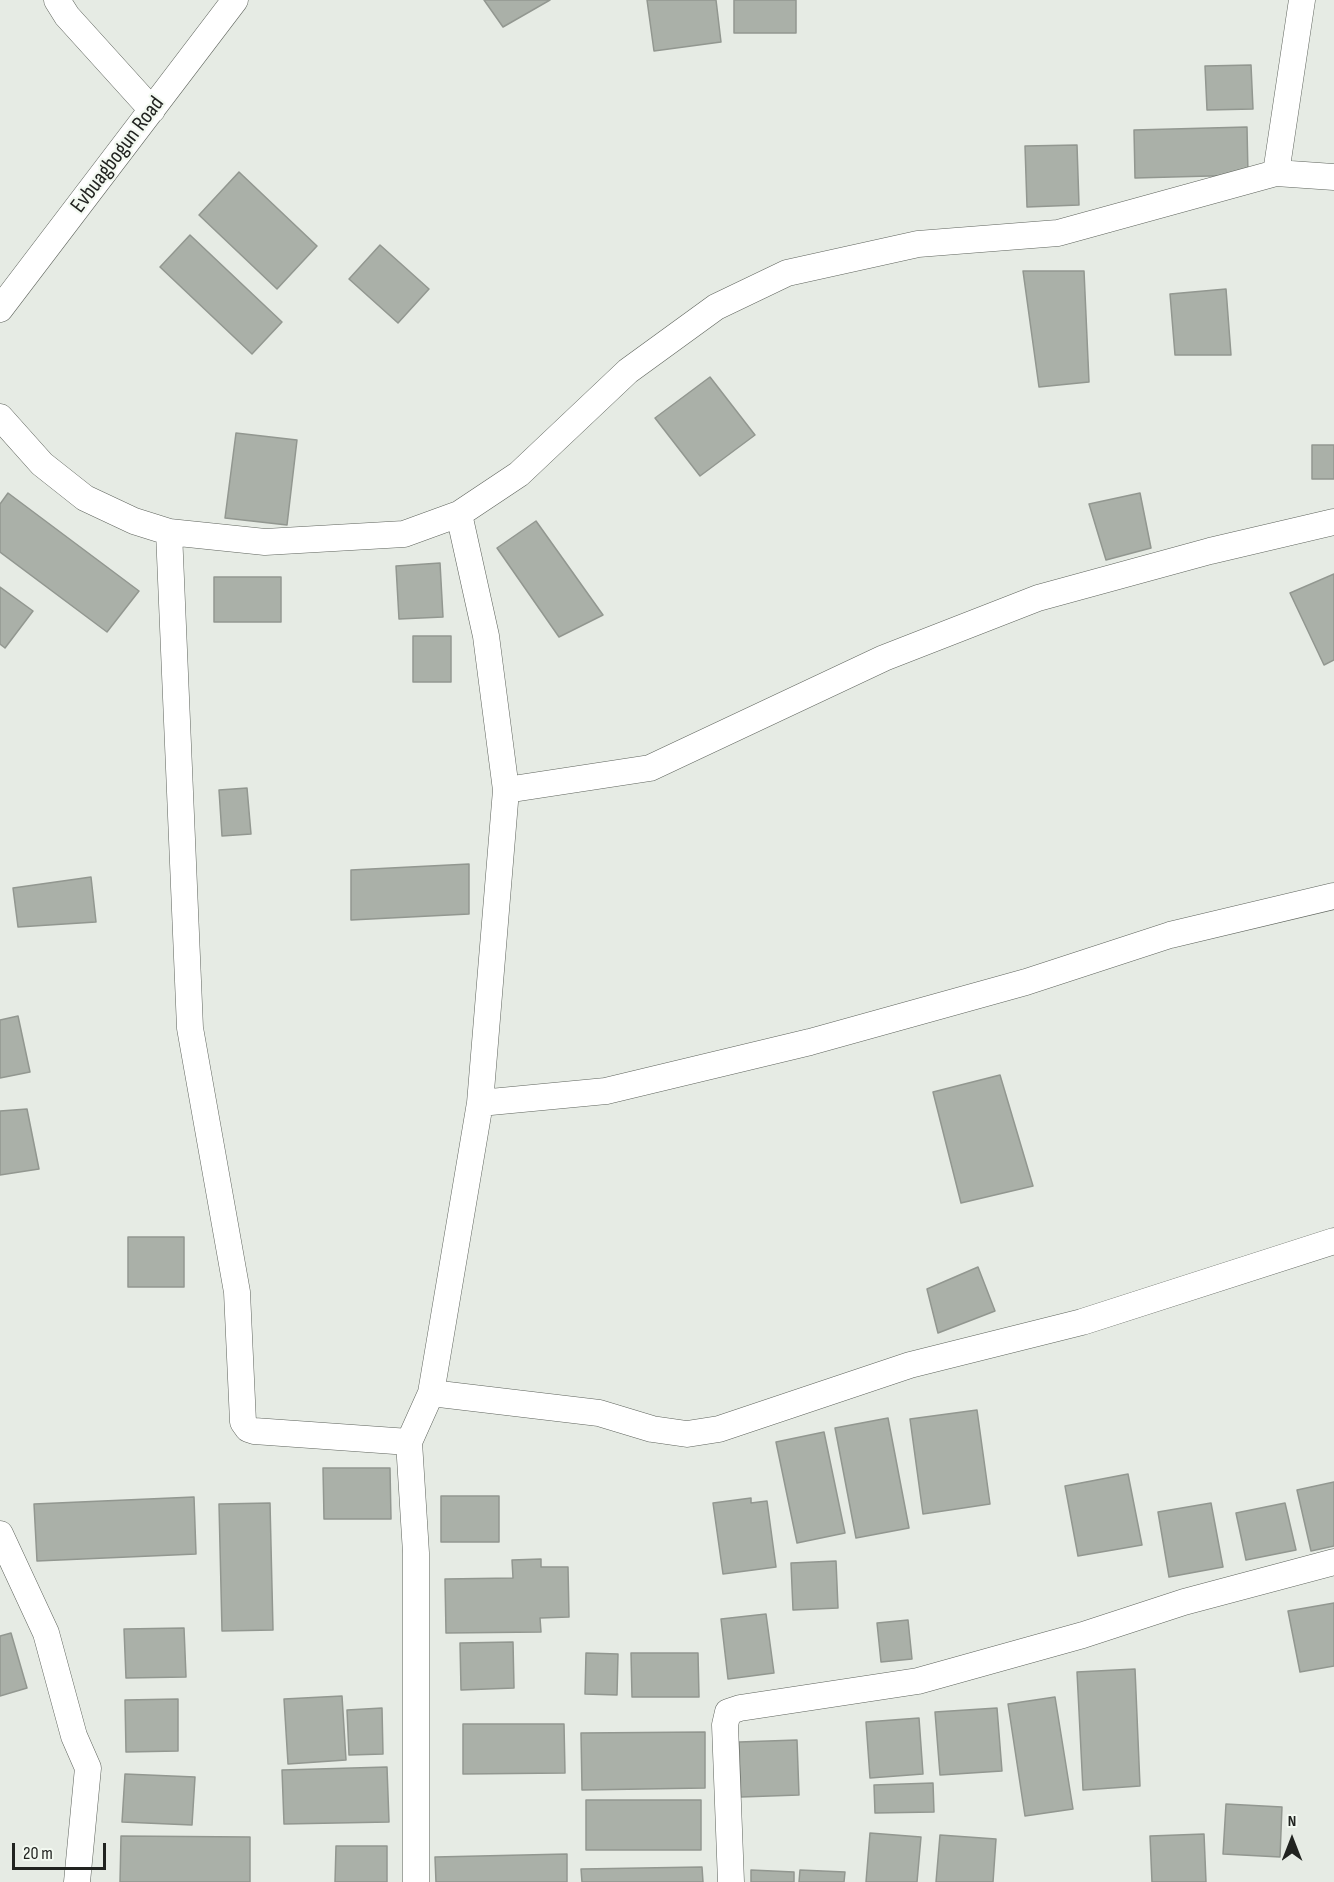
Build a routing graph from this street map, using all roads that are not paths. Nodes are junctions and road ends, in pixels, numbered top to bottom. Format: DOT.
graph roads {
  1 [pos="57,0"];
  2 [pos="235,0"];
  3 [pos="1302,0"];
  4 [pos="152,111"];
  5 [pos="1276,174"];
  6 [pos="1334,177"];
  7 [pos="0,309"];
  8 [pos="0,417"];
  9 [pos="459,514"];
  10 [pos="1334,522"];
  11 [pos="169,532"];
  12 [pos="506,790"];
  13 [pos="1334,896"];
  14 [pos="480,1103"];
  15 [pos="1334,1240"];
  16 [pos="431,1393"];
  17 [pos="409,1442"];
  18 [pos="0,1534"];
  19 [pos="1334,1562"];
  20 [pos="77,1882"];
  21 [pos="416,1882"];
  22 [pos="731,1882"];
  1 -- 4 [label="street"];
  2 -- 4 [label="street, Evbuagbogun Road"];
  3 -- 5 [label="street"];
  4 -- 7 [label="street, Evbuagbogun Road"];
  5 -- 6 [label="street"];
  5 -- 9 [label="street"];
  8 -- 11 [label="street"];
  9 -- 11 [label="street"];
  9 -- 12 [label="street"];
  10 -- 12 [label="street"];
  11 -- 17 [label="street"];
  12 -- 14 [label="street"];
  13 -- 14 [label="street"];
  14 -- 16 [label="street"];
  15 -- 16 [label="street"];
  16 -- 17 [label="street"];
  17 -- 21 [label="street"];
  18 -- 20 [label="street"];
  19 -- 22 [label="street"];
}
